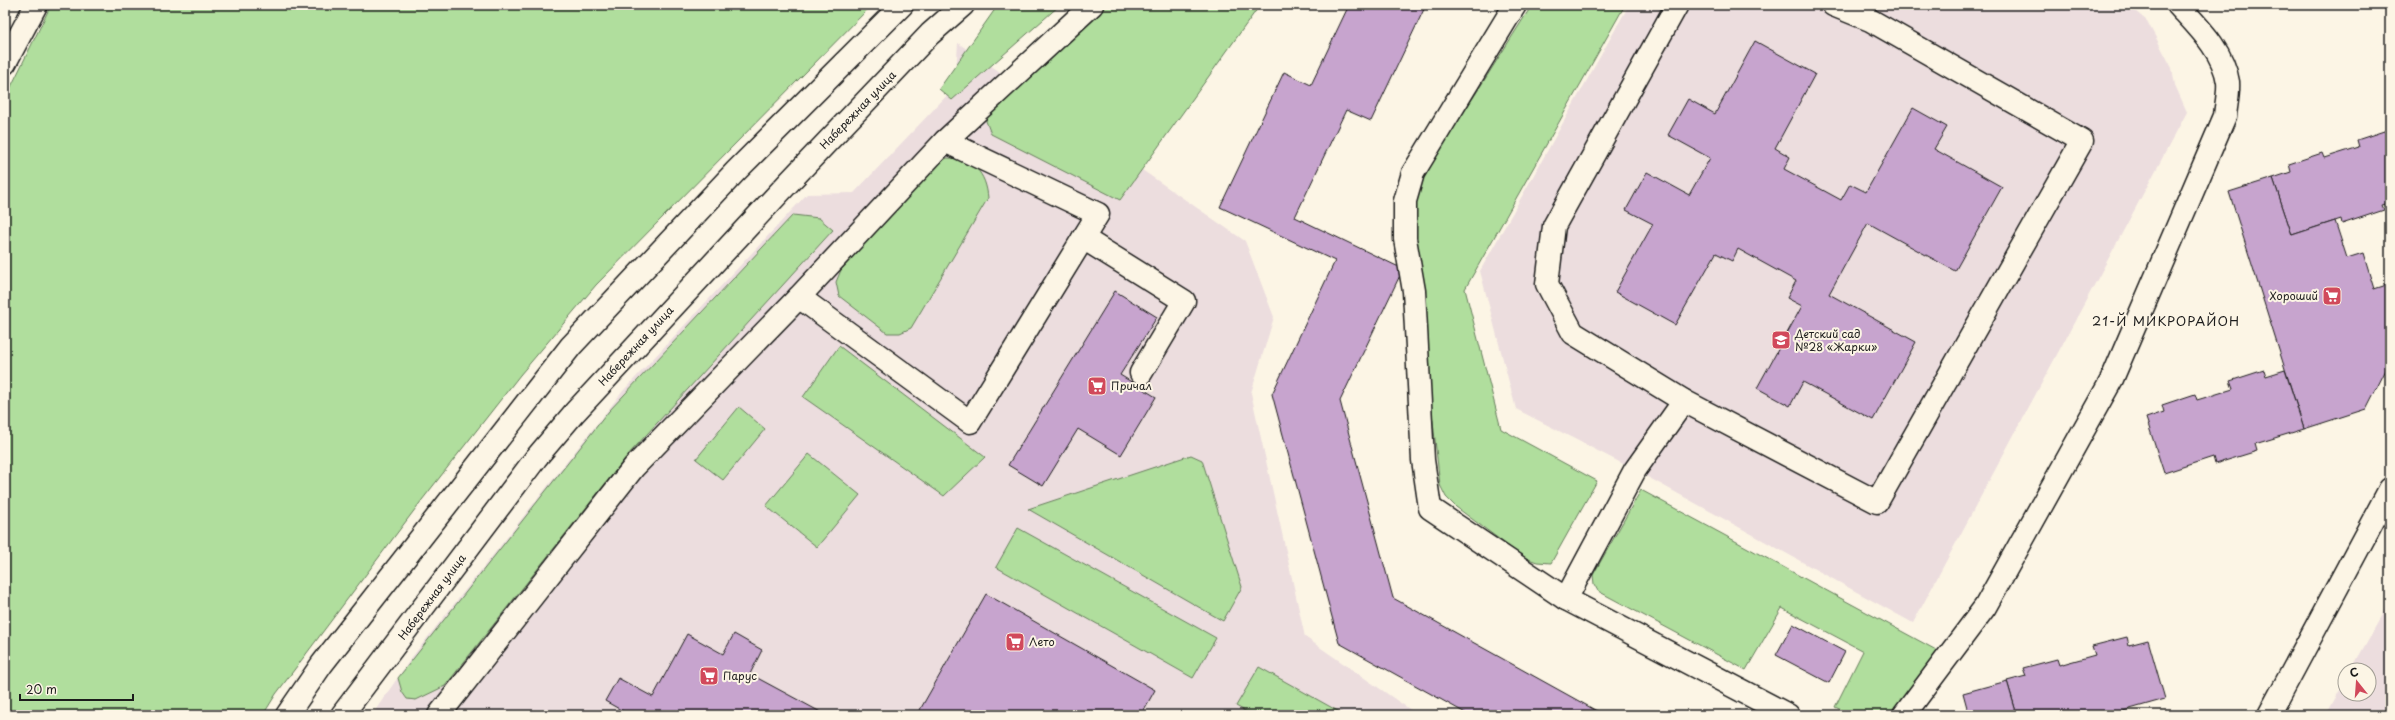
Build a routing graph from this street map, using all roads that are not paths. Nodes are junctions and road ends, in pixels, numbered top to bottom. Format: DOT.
graph roads {
  1 [pos="36,5"];
  2 [pos="902,5"];
  3 [pos="963,5"];
  4 [pos="1092,5"];
  5 [pos="1515,5"];
  6 [pos="1677,5"];
  7 [pos="1833,5"];
  8 [pos="2178,5"];
  9 [pos="5,63"];
  10 [pos="945,141"];
  11 [pos="1083,238"];
  12 [pos="799,297"];
  13 [pos="1141,373"];
  14 [pos="1684,401"];
  15 [pos="2390,489"];
  16 [pos="1566,599"];
  17 [pos="287,715"];
  18 [pos="342,715"];
  19 [pos="439,715"];
  20 [pos="1788,715"];
  21 [pos="1904,715"];
  22 [pos="2269,715"];
  1 -- 9 [label="main road"];
  2 -- 17 [label="main road"];
  3 -- 18 [label="main road, Набережная улица"];
  4 -- 10 [label="main road"];
  5 -- 16 [label="main road"];
  6 -- 14 [label="main road"];
  7 -- 14 [label="main road"];
  8 -- 21 [label="main road"];
  10 -- 11 [label="main road"];
  10 -- 12 [label="main road"];
  11 -- 12 [label="main road"];
  11 -- 13 [label="main road"];
  12 -- 19 [label="main road"];
  14 -- 16 [label="main road"];
  15 -- 22 [label="main road"];
  16 -- 20 [label="main road"];
}
